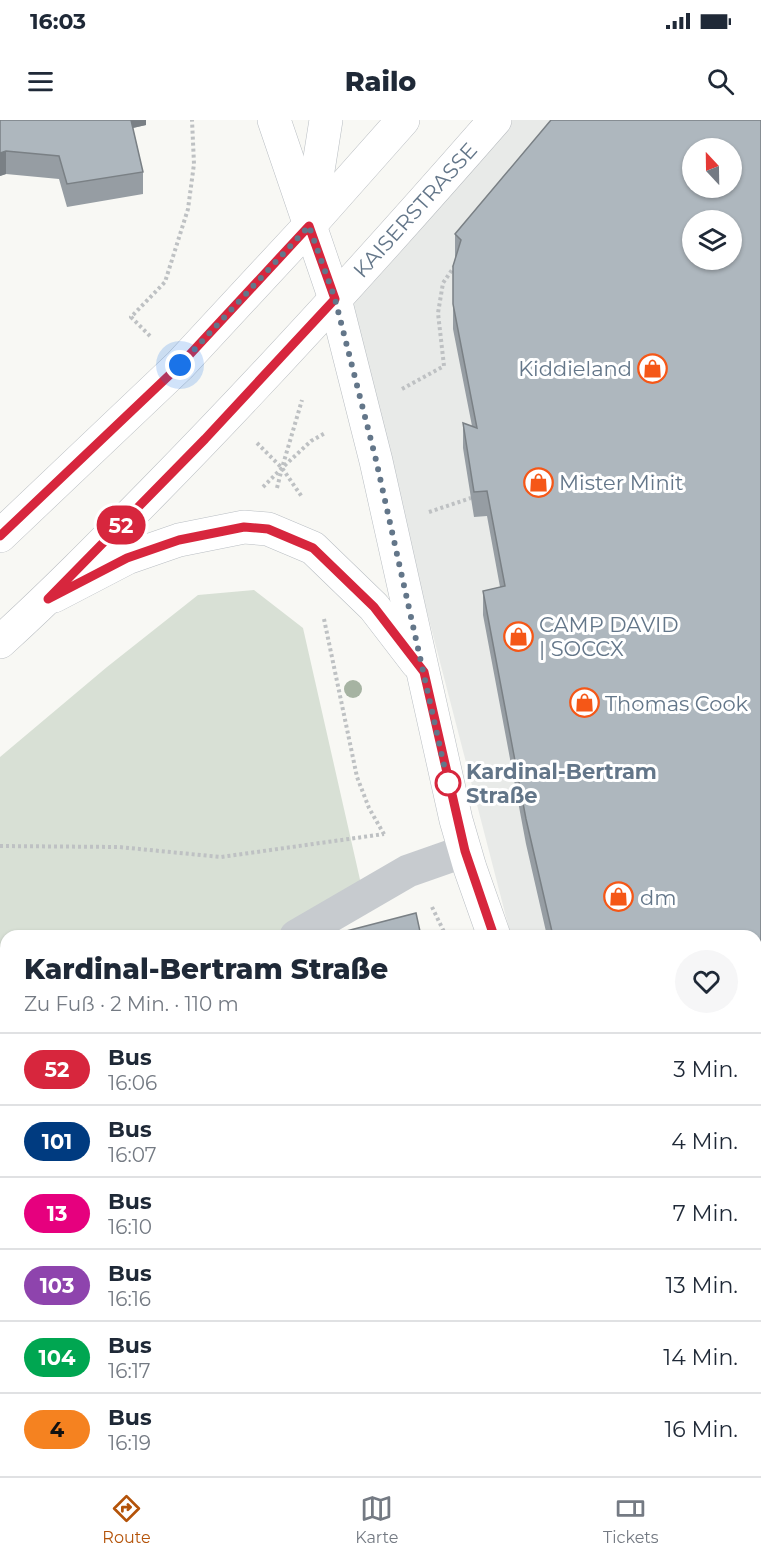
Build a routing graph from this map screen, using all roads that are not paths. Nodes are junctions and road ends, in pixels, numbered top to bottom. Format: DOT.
graph roads {
  1 [pos="274,120"];
  2 [pos="326,120"];
  3 [pos="403,120"];
  4 [pos="495,120"];
  5 [pos="309,226"];
  6 [pos="335,299"];
  7 [pos="0,536"];
  8 [pos="48,599"];
  9 [pos="0,642"];
  10 [pos="424,672"];
  11 [pos="465,851"];
  12 [pos="306,930"];
  13 [pos="492,930"];
  1 -- 5 [label="street"];
  2 -- 5 [label="street"];
  3 -- 5 [label="street"];
  4 -- 6 [label="street, KAISERSTRASSE"];
  5 -- 6 [label="street"];
  5 -- 7 [label="street"];
  6 -- 8 [label="street, KAISERSTRASSE"];
  6 -- 10 [label="street"];
  8 -- 9 [label="street"];
  8 -- 10 [label="street"];
  10 -- 11 [label="street"];
  11 -- 12 [label="street"];
  11 -- 13 [label="street"];
}
